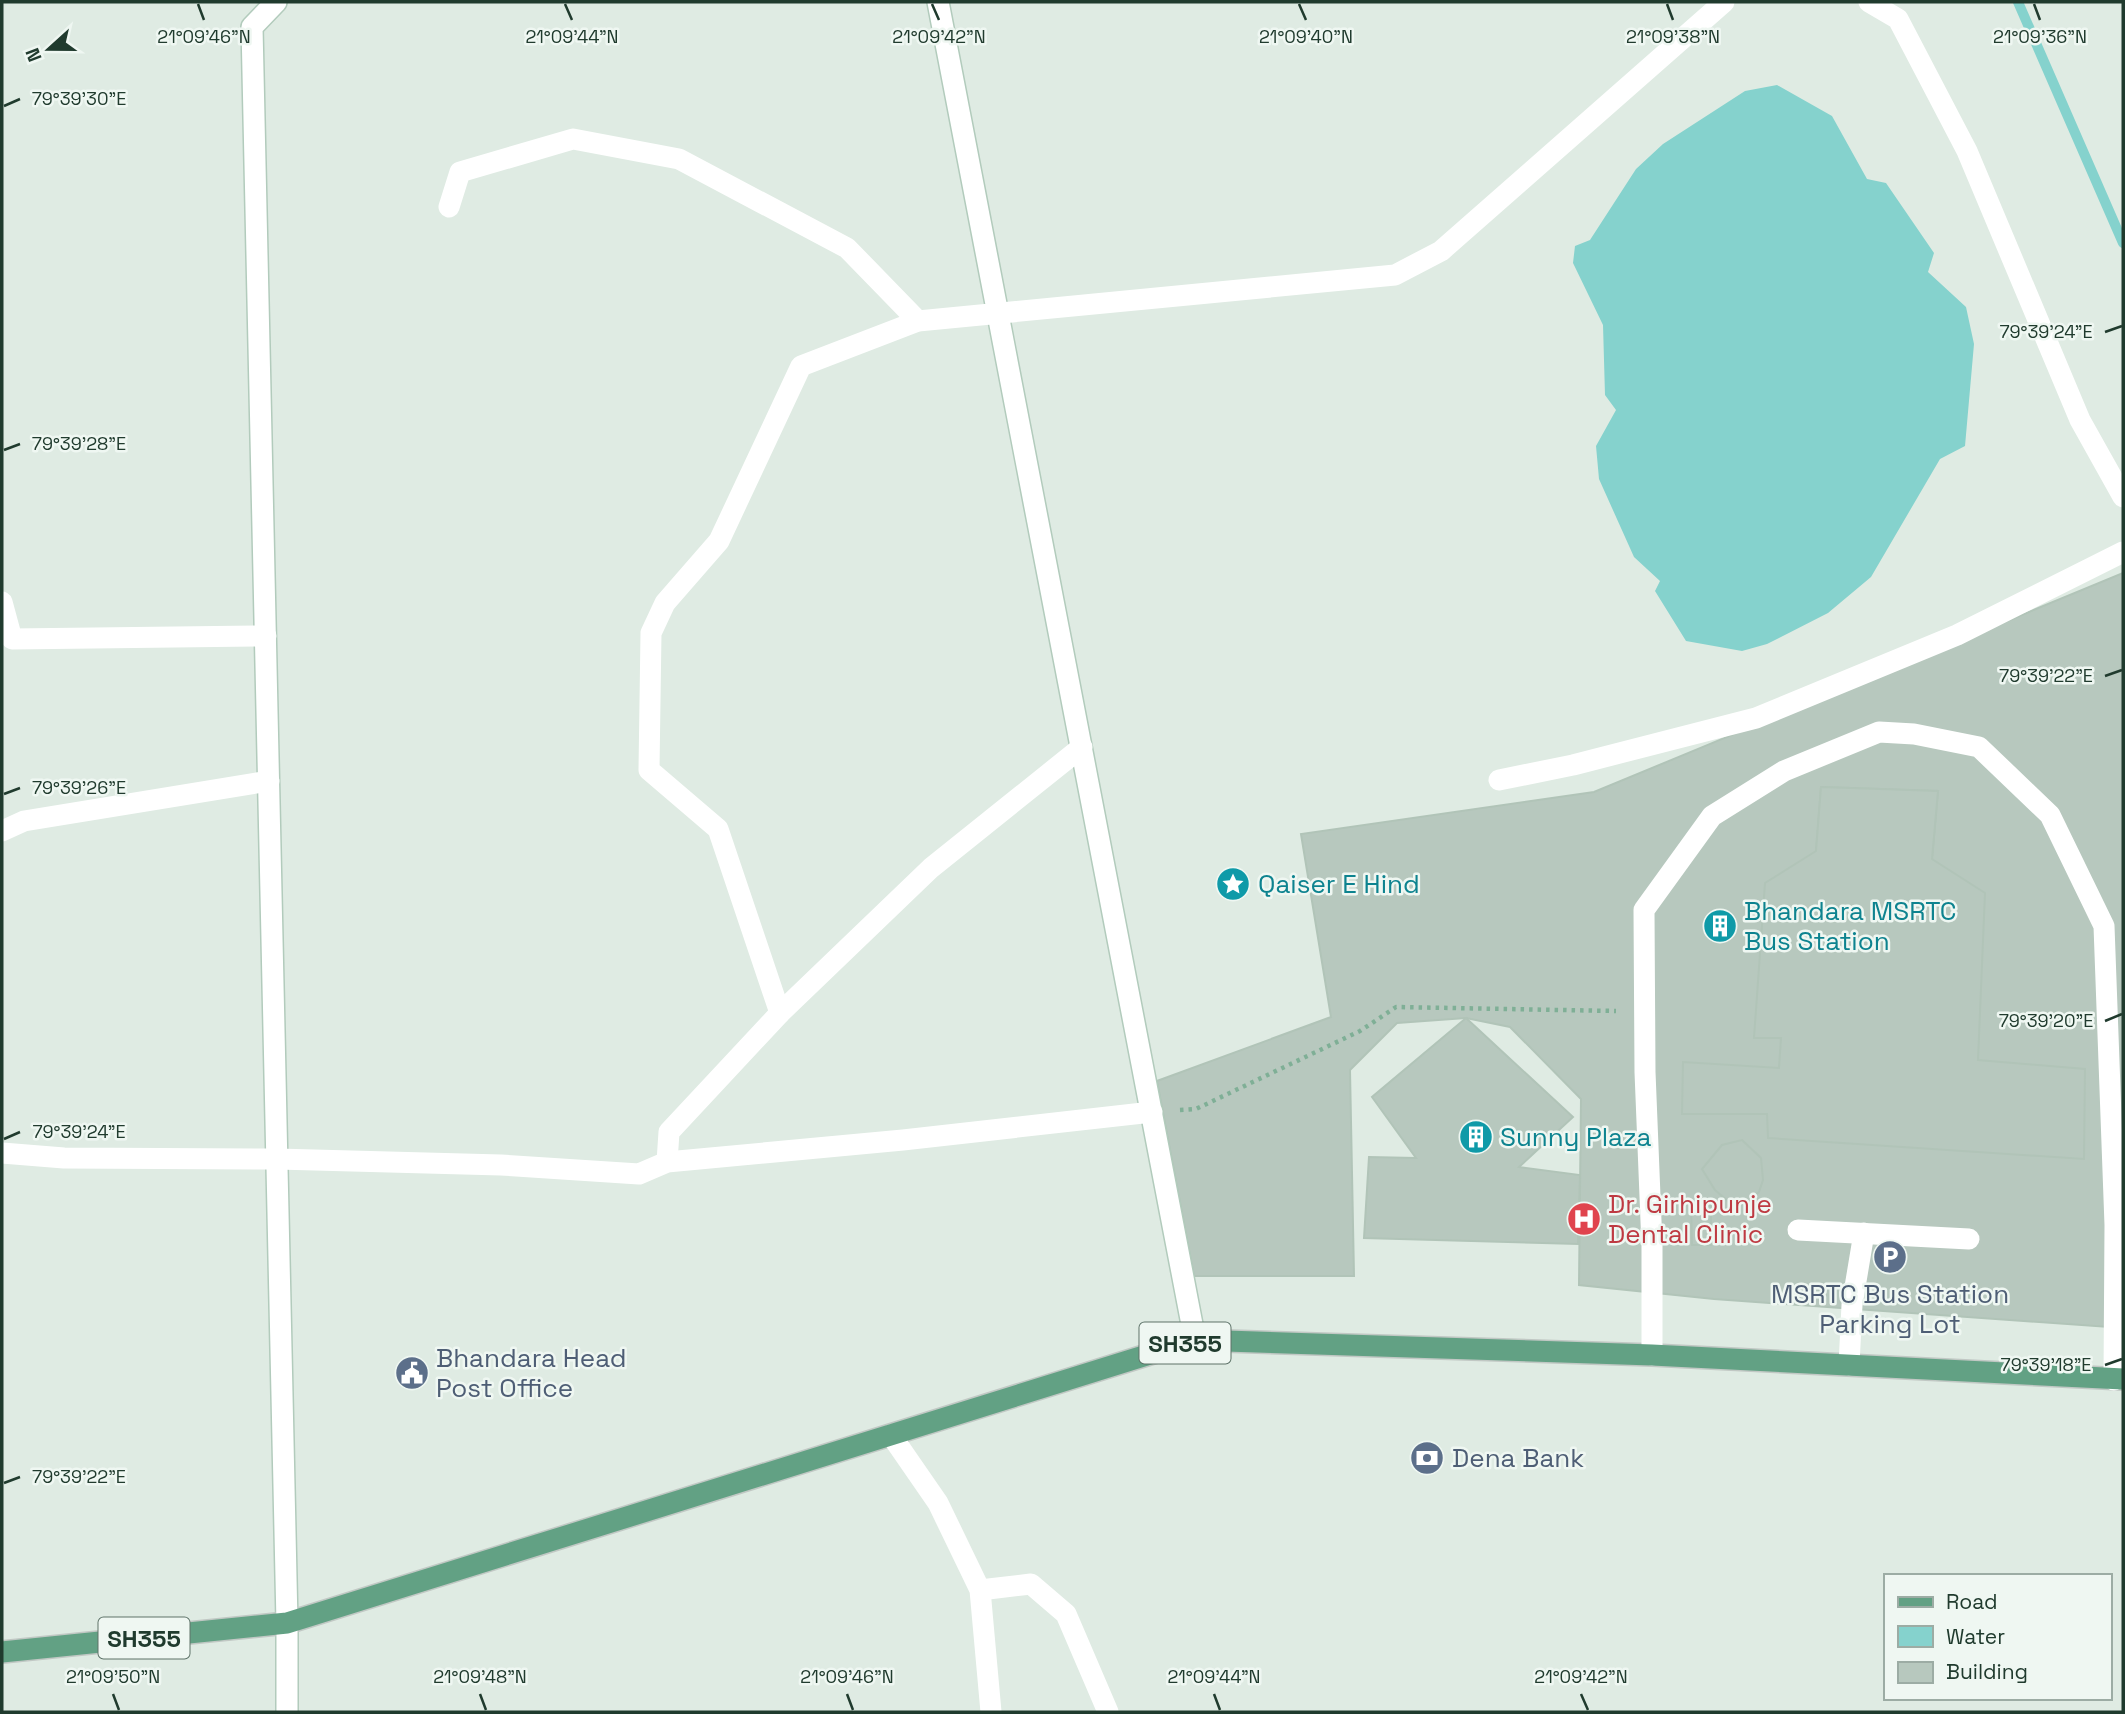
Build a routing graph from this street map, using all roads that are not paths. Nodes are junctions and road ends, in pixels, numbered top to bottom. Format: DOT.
graph roads {
  1 [pos="275,2"];
  2 [pos="938,2"];
  3 [pos="1724,2"];
  4 [pos="1869,2"];
  5 [pos="449,207"];
  6 [pos="998,314"];
  7 [pos="918,321"];
  8 [pos="2123,497"];
  9 [pos="2123,552"];
  10 [pos="2,602"];
  11 [pos="265,636"];
  12 [pos="7,640"];
  13 [pos="1082,747"];
  14 [pos="269,780"];
  15 [pos="1499,780"];
  16 [pos="2,831"];
  17 [pos="780,1013"];
  18 [pos="1152,1112"];
  19 [pos="2,1153"];
  20 [pos="277,1159"];
  21 [pos="667,1163"];
  22 [pos="1798,1230"];
  23 [pos="1864,1233"];
  24 [pos="1969,1239"];
  25 [pos="1195,1340"];
  26 [pos="1652,1355"];
  27 [pos="1849,1365"];
  28 [pos="2119,1379"];
  29 [pos="891,1435"];
  30 [pos="980,1590"];
  31 [pos="287,1623"];
  32 [pos="2,1652"];
  33 [pos="287,1712"];
  34 [pos="991,1712"];
  35 [pos="1108,1712"];
  1 -- 11 [label="street"];
  2 -- 6 [label="street"];
  3 -- 6 [label="street"];
  4 -- 8 [label="street"];
  5 -- 7 [label="street"];
  6 -- 7 [label="street"];
  6 -- 13 [label="street"];
  7 -- 17 [label="street"];
  9 -- 15 [label="street"];
  10 -- 12 [label="street"];
  11 -- 12 [label="street"];
  11 -- 14 [label="street"];
  13 -- 17 [label="street"];
  13 -- 18 [label="street"];
  14 -- 16 [label="street"];
  14 -- 20 [label="street"];
  17 -- 21 [label="street"];
  18 -- 21 [label="street"];
  18 -- 25 [label="street"];
  19 -- 20 [label="street"];
  20 -- 21 [label="street"];
  20 -- 31 [label="street"];
  22 -- 23 [label="street"];
  23 -- 24 [label="street"];
  23 -- 27 [label="street"];
  25 -- 26 [label="main road, SH355"];
  25 -- 29 [label="main road, SH355"];
  26 -- 27 [label="main road, SH355"];
  26 -- 28 [label="street"];
  27 -- 28 [label="main road, SH355"];
  29 -- 30 [label="street"];
  29 -- 31 [label="main road, SH355"];
  30 -- 34 [label="street"];
  30 -- 35 [label="street"];
  31 -- 32 [label="main road, SH355"];
  31 -- 33 [label="street"];
}
